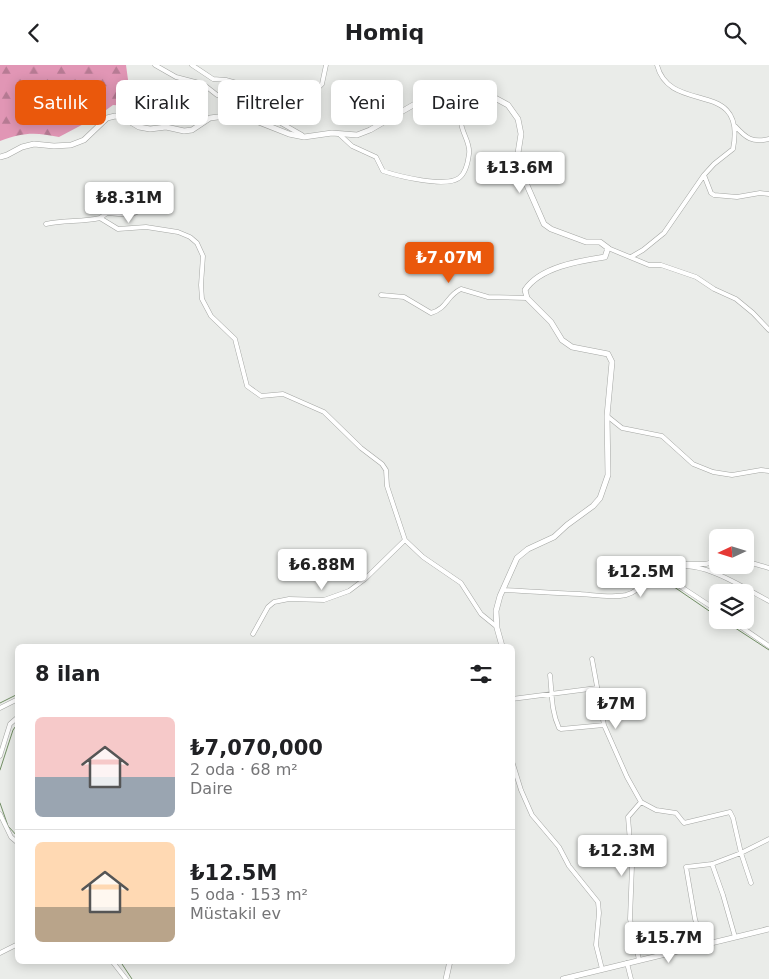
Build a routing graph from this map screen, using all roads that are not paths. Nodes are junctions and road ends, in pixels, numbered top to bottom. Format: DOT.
graph roads {
  1 [pos="155,65"];
  2 [pos="192,65"];
  3 [pos="326,65"];
  4 [pos="657,65"];
  5 [pos="497,99"];
  6 [pos="413,105"];
  7 [pos="733,124"];
  8 [pos="461,125"];
  9 [pos="338,134"];
  10 [pos="304,137"];
  11 [pos="769,139"];
  12 [pos="0,157"];
  13 [pos="704,175"];
  14 [pos="769,194"];
  15 [pos="146,208"];
  16 [pos="100,218"];
  17 [pos="46,224"];
  18 [pos="608,248"];
  19 [pos="631,257"];
  20 [pos="381,295"];
  21 [pos="527,298"];
  22 [pos="769,330"];
  23 [pos="607,416"];
  24 [pos="769,471"];
  25 [pos="405,539"];
  26 [pos="709,563"];
  27 [pos="680,564"];
  28 [pos="754,564"];
  29 [pos="769,568"];
  30 [pos="657,571"];
  31 [pos="503,590"];
  32 [pos="769,601"];
  33 [pos="709,605"];
  34 [pos="497,628"];
  35 [pos="744,629"];
  36 [pos="253,635"];
  37 [pos="501,644"];
  38 [pos="769,646"];
  39 [pos="592,659"];
  40 [pos="550,675"];
  41 [pos="597,688"];
  42 [pos="550,693"];
  43 [pos="515,699"];
  44 [pos="15,700"];
  45 [pos="0,707"];
  46 [pos="15,720"];
  47 [pos="604,725"];
  48 [pos="0,756"];
  49 [pos="515,771"];
  50 [pos="641,802"];
  51 [pos="0,815"];
  52 [pos="769,839"];
  53 [pos="15,840"];
  54 [pos="741,853"];
  55 [pos="712,864"];
  56 [pos="750,883"];
  57 [pos="769,929"];
  58 [pos="735,937"];
  59 [pos="702,945"];
  60 [pos="15,946"];
  61 [pos="0,953"];
  62 [pos="639,961"];
  63 [pos="627,963"];
  64 [pos="114,964"];
  65 [pos="449,964"];
  66 [pos="602,969"];
  67 [pos="126,979"];
  68 [pos="446,979"];
  69 [pos="563,979"];
  70 [pos="631,979"];
  1 -- 10 [label="street"];
  2 -- 3 [label="street"];
  4 -- 7 [label="street"];
  5 -- 18 [label="street"];
  6 -- 9 [label="street"];
  7 -- 11 [label="street"];
  7 -- 13 [label="street"];
  8 -- 9 [label="street"];
  9 -- 10 [label="street"];
  10 -- 12 [label="street"];
  13 -- 14 [label="street"];
  13 -- 19 [label="street"];
  15 -- 16 [label="street"];
  16 -- 17 [label="street"];
  16 -- 25 [label="street"];
  18 -- 19 [label="street"];
  18 -- 21 [label="street"];
  19 -- 22 [label="street"];
  20 -- 21 [label="street"];
  21 -- 23 [label="street"];
  23 -- 24 [label="street"];
  23 -- 31 [label="street"];
  25 -- 34 [label="street"];
  25 -- 36 [label="street"];
  26 -- 27 [label="street"];
  27 -- 30 [label="street"];
  27 -- 32 [label="street"];
  28 -- 29 [label="street"];
  30 -- 31 [label="street"];
  30 -- 33 [label="street"];
  31 -- 34 [label="street"];
  34 -- 37 [label="street"];
  35 -- 38 [label="street"];
  39 -- 41 [label="street"];
  40 -- 42 [label="street"];
  41 -- 42 [label="street"];
  41 -- 47 [label="street"];
  42 -- 43 [label="street"];
  42 -- 47 [label="street"];
  44 -- 45 [label="street"];
  46 -- 48 [label="street"];
  47 -- 50 [label="street"];
  49 -- 66 [label="street"];
  50 -- 54 [label="street"];
  50 -- 62 [label="street"];
  51 -- 53 [label="street"];
  52 -- 54 [label="street"];
  54 -- 55 [label="street"];
  54 -- 56 [label="street"];
  55 -- 58 [label="street"];
  55 -- 59 [label="street"];
  57 -- 58 [label="street"];
  58 -- 59 [label="street"];
  59 -- 62 [label="street"];
  60 -- 61 [label="street"];
  62 -- 63 [label="street"];
  63 -- 66 [label="street"];
  63 -- 70 [label="street"];
  64 -- 67 [label="street"];
  65 -- 68 [label="street"];
  66 -- 69 [label="street"];
}
